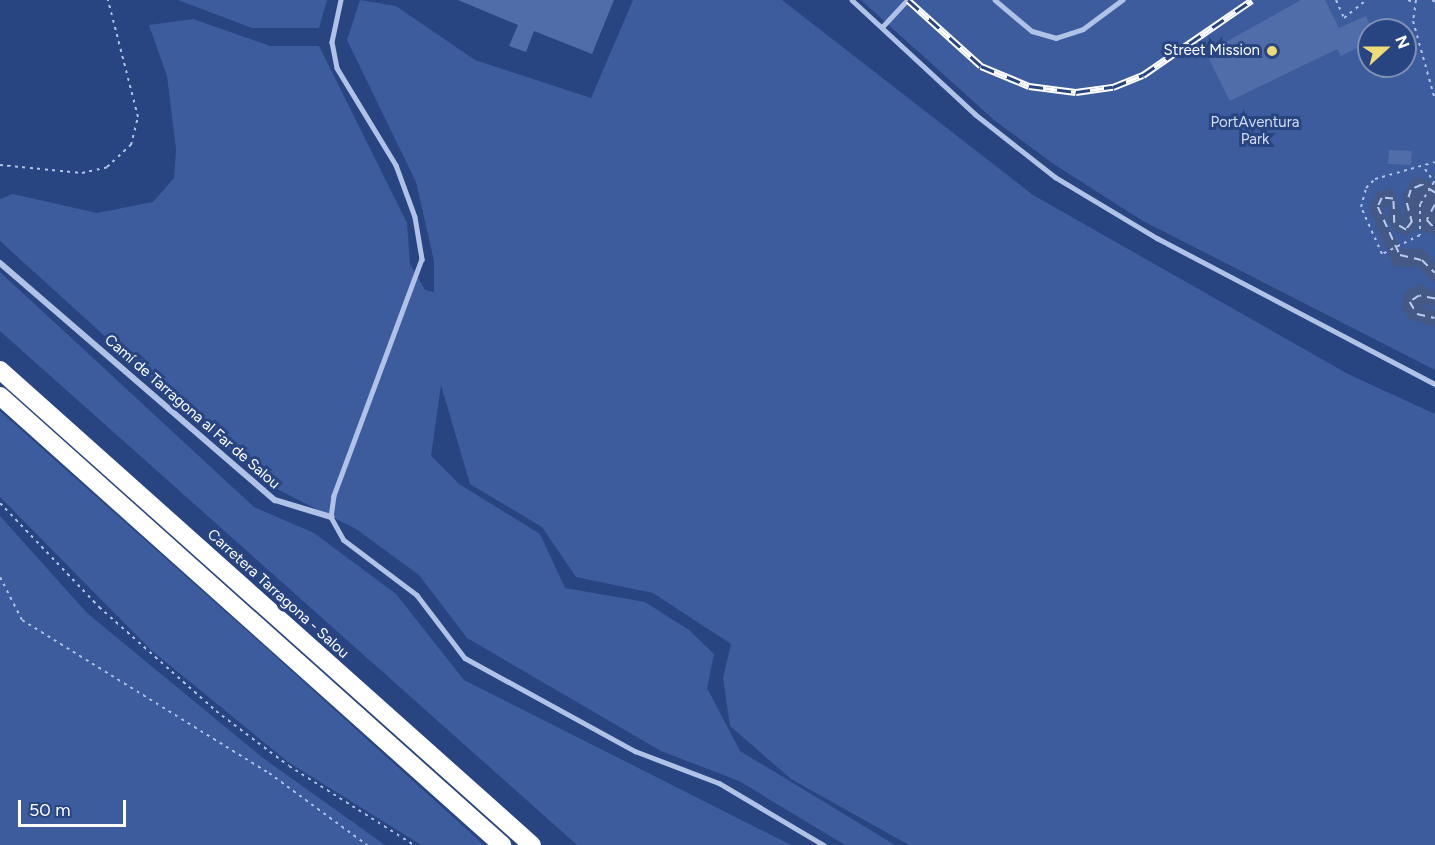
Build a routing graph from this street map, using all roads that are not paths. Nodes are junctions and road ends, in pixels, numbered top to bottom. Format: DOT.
graph roads {
  1 [pos="341,0"];
  2 [pos="852,0"];
  3 [pos="907,0"];
  4 [pos="995,0"];
  5 [pos="1122,0"];
  6 [pos="882,27"];
  7 [pos="0,262"];
  8 [pos="0,370"];
  9 [pos="1435,384"];
  10 [pos="0,396"];
  11 [pos="332,517"];
  12 [pos="502,845"];
  13 [pos="532,845"];
  14 [pos="824,845"];
  1 -- 11 [label="lane"];
  2 -- 6 [label="lane"];
  3 -- 6 [label="lane"];
  4 -- 5 [label="lane"];
  6 -- 9 [label="lane"];
  7 -- 11 [label="street, Camí de Tarragona al Far de Salou"];
  8 -- 13 [label="highway, Carretera Tarragona - Salou"];
  10 -- 12 [label="highway"];
  11 -- 14 [label="lane"];
}
